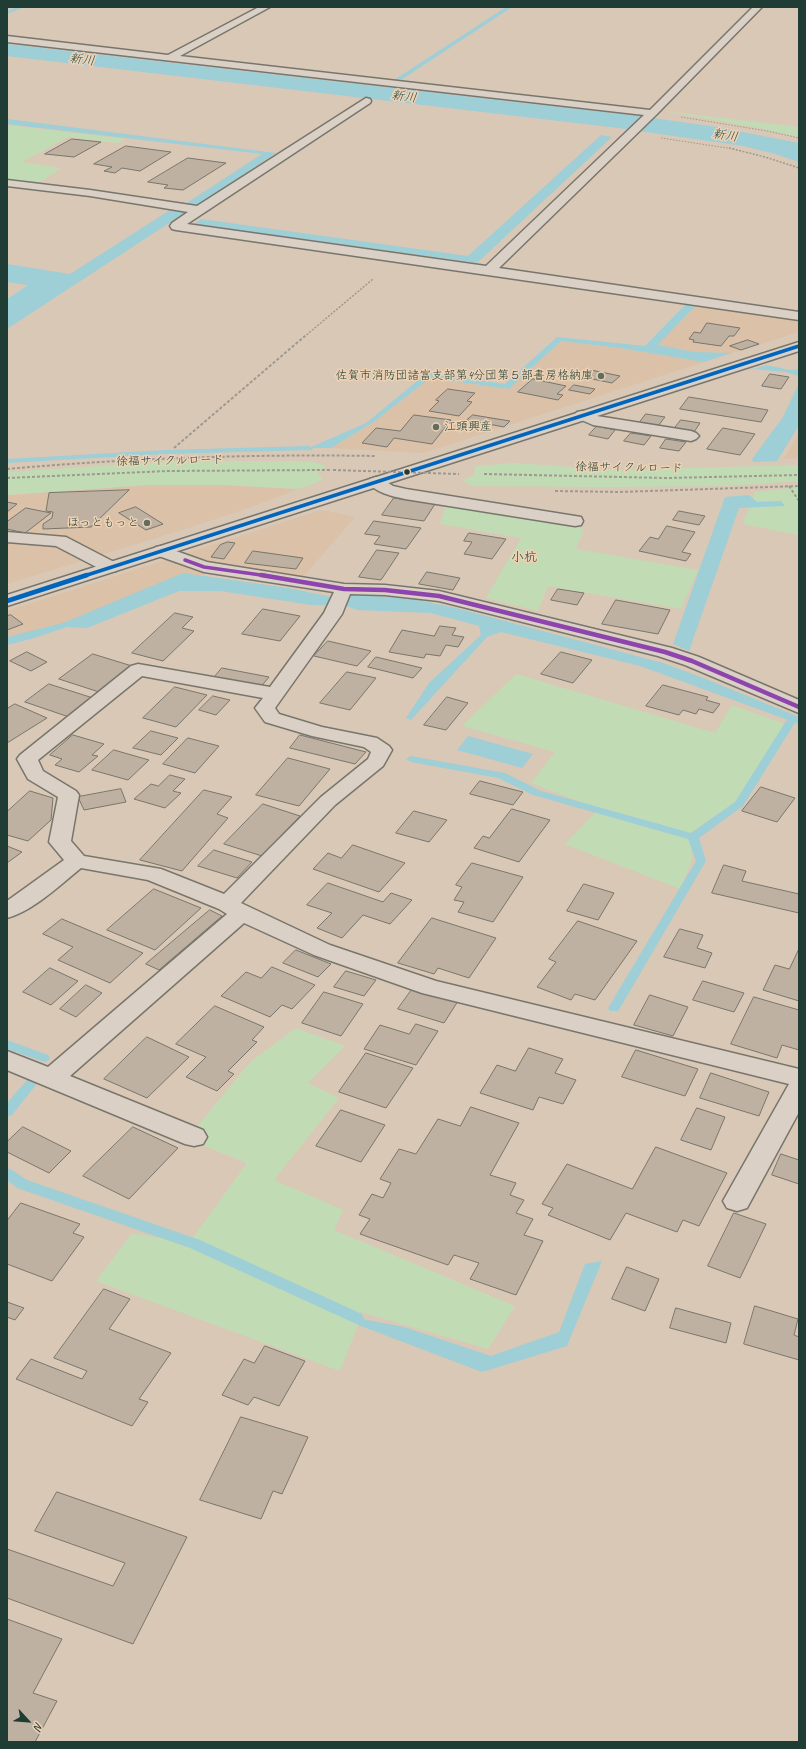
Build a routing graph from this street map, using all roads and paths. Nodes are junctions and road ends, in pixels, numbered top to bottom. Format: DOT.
graph roads {
  1 [pos="266,7"];
  2 [pos="758,7"];
  3 [pos="7,39"];
  4 [pos="169,58"];
  5 [pos="366,101"];
  6 [pos="652,113"];
  7 [pos="630,134"];
  8 [pos="799,138"];
  9 [pos="799,168"];
  10 [pos="7,183"];
  11 [pos="199,210"];
  12 [pos="398,258"];
  13 [pos="489,270"];
  14 [pos="799,316"];
  15 [pos="799,346"];
  16 [pos="582,415"];
  17 [pos="691,436"];
  18 [pos="174,448"];
  19 [pos="381,456"];
  20 [pos="7,469"];
  21 [pos="466,474"];
  22 [pos="481,474"];
  23 [pos="799,475"];
  24 [pos="7,478"];
  25 [pos="376,482"];
  26 [pos="789,486"];
  27 [pos="799,486"];
  28 [pos="549,491"];
  29 [pos="799,501"];
  30 [pos="575,522"];
  31 [pos="7,537"];
  32 [pos="162,551"];
  33 [pos="110,567"];
  34 [pos="344,589"];
  35 [pos="7,601"];
  36 [pos="275,694"];
  37 [pos="799,707"];
  38 [pos="77,861"];
  39 [pos="234,909"];
  40 [pos="7,911"];
  41 [pos="7,1060"];
  42 [pos="51,1078"];
  43 [pos="799,1078"];
  44 [pos="799,1090"];
  45 [pos="194,1138"];
  46 [pos="737,1201"];
  1 -- 4 [label="main road"];
  2 -- 6 [label="main road"];
  3 -- 4 [label="main road"];
  4 -- 6 [label="main road"];
  5 -- 11 [label="main road"];
  6 -- 7 [label="main road"];
  6 -- 8 [label="path"];
  7 -- 9 [label="path"];
  7 -- 13 [label="main road"];
  10 -- 11 [label="main road"];
  11 -- 12 [label="main road"];
  12 -- 13 [label="main road"];
  12 -- 18 [label="path"];
  13 -- 14 [label="main road"];
  15 -- 16 [label="main road"];
  16 -- 17 [label="main road"];
  16 -- 25 [label="main road"];
  19 -- 20 [label="path"];
  21 -- 24 [label="path, 徐福サイクルロード, bridge"];
  22 -- 23 [label="path, 徐福サイクルロード"];
  25 -- 30 [label="main road"];
  25 -- 32 [label="main road"];
  26 -- 27 [label="path"];
  26 -- 28 [label="path"];
  26 -- 29 [label="path"];
  31 -- 33 [label="main road"];
  32 -- 33 [label="main road"];
  32 -- 34 [label="main road"];
  33 -- 35 [label="main road"];
  34 -- 36 [label="main road"];
  34 -- 37 [label="main road"];
  36 -- 38 [label="main road"];
  36 -- 39 [label="main road"];
  38 -- 39 [label="main road"];
  38 -- 40 [label="main road"];
  39 -- 42 [label="main road"];
  39 -- 43 [label="main road"];
  41 -- 42 [label="main road"];
  42 -- 45 [label="main road"];
  44 -- 46 [label="main road"];
}
